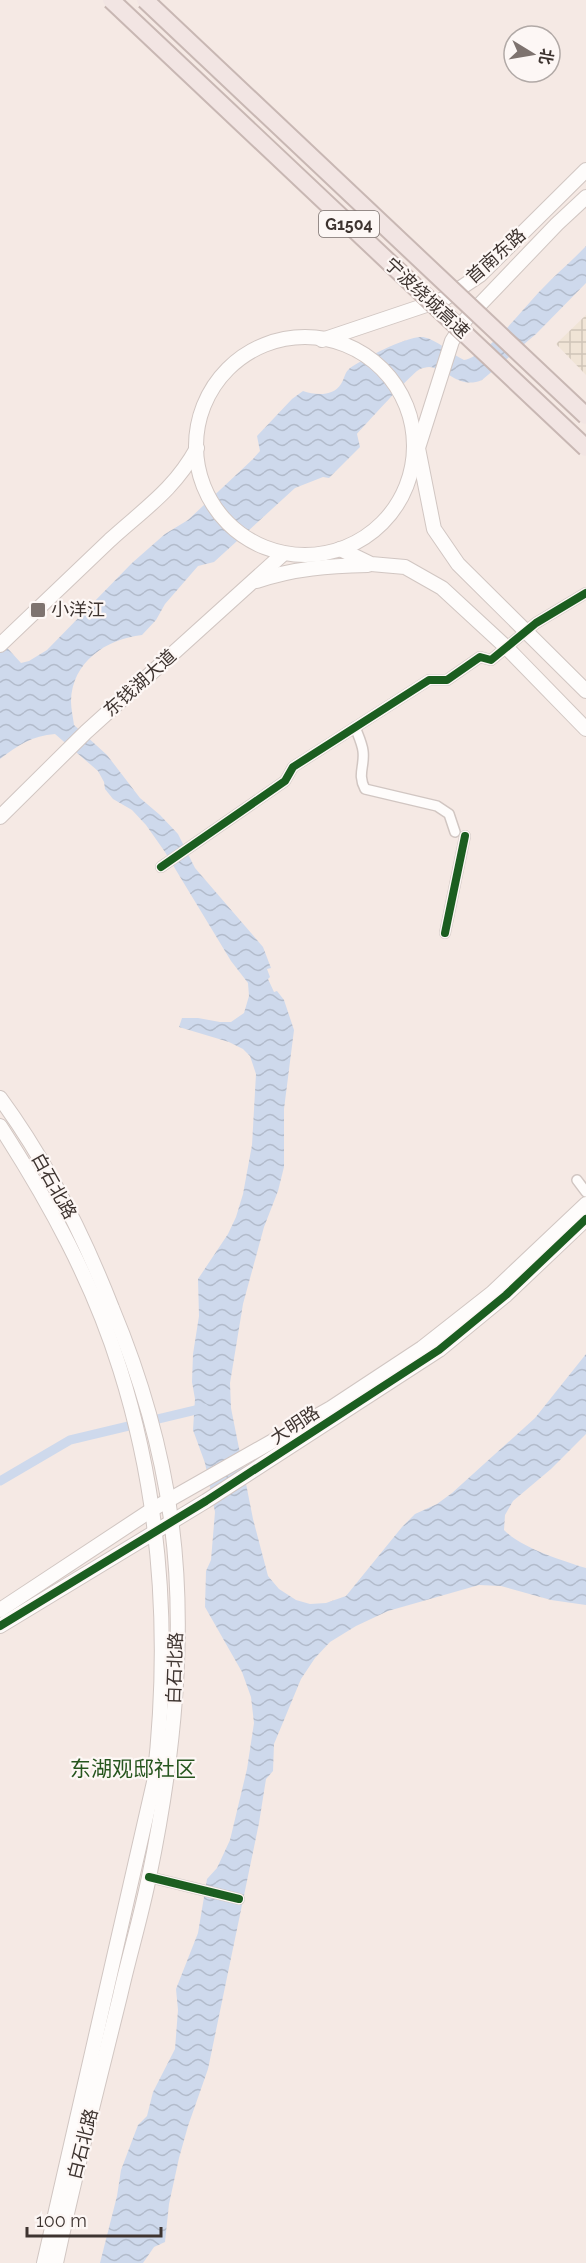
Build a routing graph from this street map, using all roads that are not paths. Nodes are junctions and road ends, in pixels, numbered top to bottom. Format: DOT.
graph roads {
  1 [pos="111,0"];
  2 [pos="145,0"];
  3 [pos="586,170"];
  4 [pos="586,197"];
  5 [pos="322,340"];
  6 [pos="586,416"];
  7 [pos="197,448"];
  8 [pos="418,448"];
  9 [pos="586,448"];
  10 [pos="340,549"];
  11 [pos="283,554"];
  12 [pos="371,564"];
  13 [pos="249,583"];
  14 [pos="586,593"];
  15 [pos="525,630"];
  16 [pos="0,644"];
  17 [pos="506,648"];
  18 [pos="586,691"];
  19 [pos="355,727"];
  20 [pos="586,729"];
  21 [pos="0,817"];
  22 [pos="455,832"];
  23 [pos="465,836"];
  24 [pos="161,867"];
  25 [pos="445,933"];
  26 [pos="0,1098"];
  27 [pos="0,1125"];
  28 [pos="577,1180"];
  29 [pos="586,1192"];
  30 [pos="586,1204"];
  31 [pos="586,1219"];
  32 [pos="168,1501"];
  33 [pos="153,1509"];
  34 [pos="171,1522"];
  35 [pos="155,1532"];
  36 [pos="0,1610"];
  37 [pos="0,1626"];
  38 [pos="149,1877"];
  39 [pos="239,1899"];
  40 [pos="44,2263"];
  41 [pos="56,2263"];
  1 -- 9 [label="highway, 宁波绕城高速 / G1504, bridge"];
  2 -- 6 [label="highway, 宁波绕城高速 / G1504, bridge"];
  3 -- 5 [label="main road, 首南东路"];
  4 -- 8 [label="main road, 首南东路"];
  5 -- 7 [label="main road"];
  5 -- 8 [label="main road"];
  7 -- 11 [label="main road, 首南东路"];
  7 -- 16 [label="main road"];
  8 -- 10 [label="main road, 首南东路"];
  8 -- 15 [label="main road"];
  10 -- 11 [label="main road, 首南东路"];
  10 -- 12 [label="main road"];
  11 -- 13 [label="main road, 东钱湖大道"];
  12 -- 13 [label="main road"];
  12 -- 17 [label="main road"];
  13 -- 21 [label="main road, 东钱湖大道"];
  14 -- 15 [label="street"];
  15 -- 17 [label="street"];
  15 -- 18 [label="main road"];
  17 -- 19 [label="street"];
  17 -- 20 [label="main road"];
  19 -- 22 [label="street"];
  19 -- 24 [label="street"];
  23 -- 25 [label="street"];
  26 -- 32 [label="main road, 白石北路"];
  27 -- 33 [label="main road, 白石北路"];
  28 -- 29 [label="street"];
  30 -- 32 [label="main road, 大明路"];
  31 -- 34 [label="main road, 大明路"];
  32 -- 33 [label="main road, 大明路"];
  32 -- 34 [label="main road, 白石北路"];
  33 -- 35 [label="main road, 白石北路"];
  33 -- 36 [label="main road, 大明路"];
  34 -- 35 [label="main road, 大明路"];
  34 -- 38 [label="main road, 白石北路"];
  35 -- 37 [label="main road, 大明路"];
  35 -- 40 [label="main road, 白石北路"];
  38 -- 39 [label="street"];
  38 -- 41 [label="main road, 白石北路"];
}
